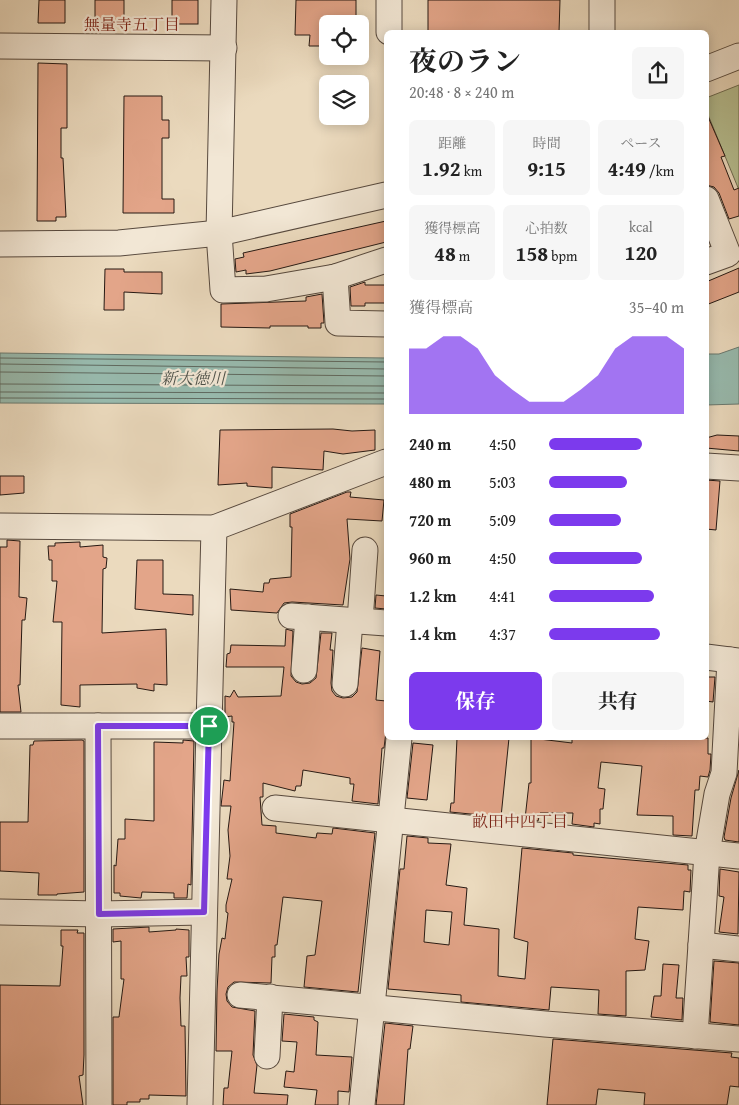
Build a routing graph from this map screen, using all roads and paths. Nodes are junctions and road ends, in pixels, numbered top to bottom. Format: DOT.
graph roads {
  1 [pos="224,0"];
  2 [pos="389,0"];
  3 [pos="602,0"];
  4 [pos="389,30"];
  5 [pos="602,30"];
  6 [pos="0,46"];
  7 [pos="224,48"];
  8 [pos="739,56"];
  9 [pos="709,68"];
  10 [pos="384,195"];
  11 [pos="709,206"];
  12 [pos="219,233"];
  13 [pos="0,244"];
  14 [pos="384,261"];
  15 [pos="709,261"];
  16 [pos="335,277"];
  17 [pos="384,324"];
  18 [pos="384,463"];
  19 [pos="709,466"];
  20 [pos="739,468"];
  21 [pos="0,526"];
  22 [pos="214,528"];
  23 [pos="365,550"];
  24 [pos="355,621"];
  25 [pos="384,623"];
  26 [pos="725,659"];
  27 [pos="304,670"];
  28 [pos="346,684"];
  29 [pos="0,726"];
  30 [pos="98,726"];
  31 [pos="209,726"];
  32 [pos="399,740"];
  33 [pos="275,808"];
  34 [pos="391,820"];
  35 [pos="707,853"];
  36 [pos="739,856"];
  37 [pos="0,912"];
  38 [pos="204,912"];
  39 [pos="99,914"];
  40 [pos="701,945"];
  41 [pos="739,949"];
  42 [pos="240,995"];
  43 [pos="270,997"];
  44 [pos="373,1007"];
  45 [pos="695,1036"];
  46 [pos="739,1039"];
  47 [pos="267,1056"];
  48 [pos="99,1105"];
  49 [pos="200,1105"];
  50 [pos="362,1105"];
  1 -- 7 [label="street"];
  2 -- 4 [label="street"];
  3 -- 5 [label="street"];
  6 -- 7 [label="street"];
  7 -- 12 [label="street"];
  8 -- 9 [label="street"];
  10 -- 12 [label="street"];
  11 -- 15 [label="street"];
  12 -- 13 [label="street"];
  12 -- 16 [label="street"];
  14 -- 16 [label="street"];
  16 -- 17 [label="street"];
  18 -- 22 [label="street"];
  19 -- 20 [label="street"];
  21 -- 22 [label="street"];
  22 -- 31 [label="street"];
  23 -- 24 [label="street"];
  24 -- 25 [label="street"];
  24 -- 27 [label="street"];
  24 -- 28 [label="street"];
  26 -- 35 [label="street"];
  29 -- 30 [label="street"];
  30 -- 31 [label="street"];
  30 -- 39 [label="street"];
  31 -- 38 [label="street"];
  32 -- 34 [label="street"];
  33 -- 34 [label="street"];
  34 -- 35 [label="street"];
  34 -- 44 [label="street"];
  35 -- 36 [label="street"];
  35 -- 40 [label="street"];
  37 -- 39 [label="street"];
  38 -- 39 [label="street"];
  38 -- 49 [label="street"];
  39 -- 48 [label="street"];
  40 -- 41 [label="street"];
  40 -- 45 [label="street"];
  42 -- 43 [label="street"];
  43 -- 44 [label="street"];
  43 -- 47 [label="street"];
  44 -- 45 [label="street"];
  44 -- 50 [label="street"];
  45 -- 46 [label="street"];
}
